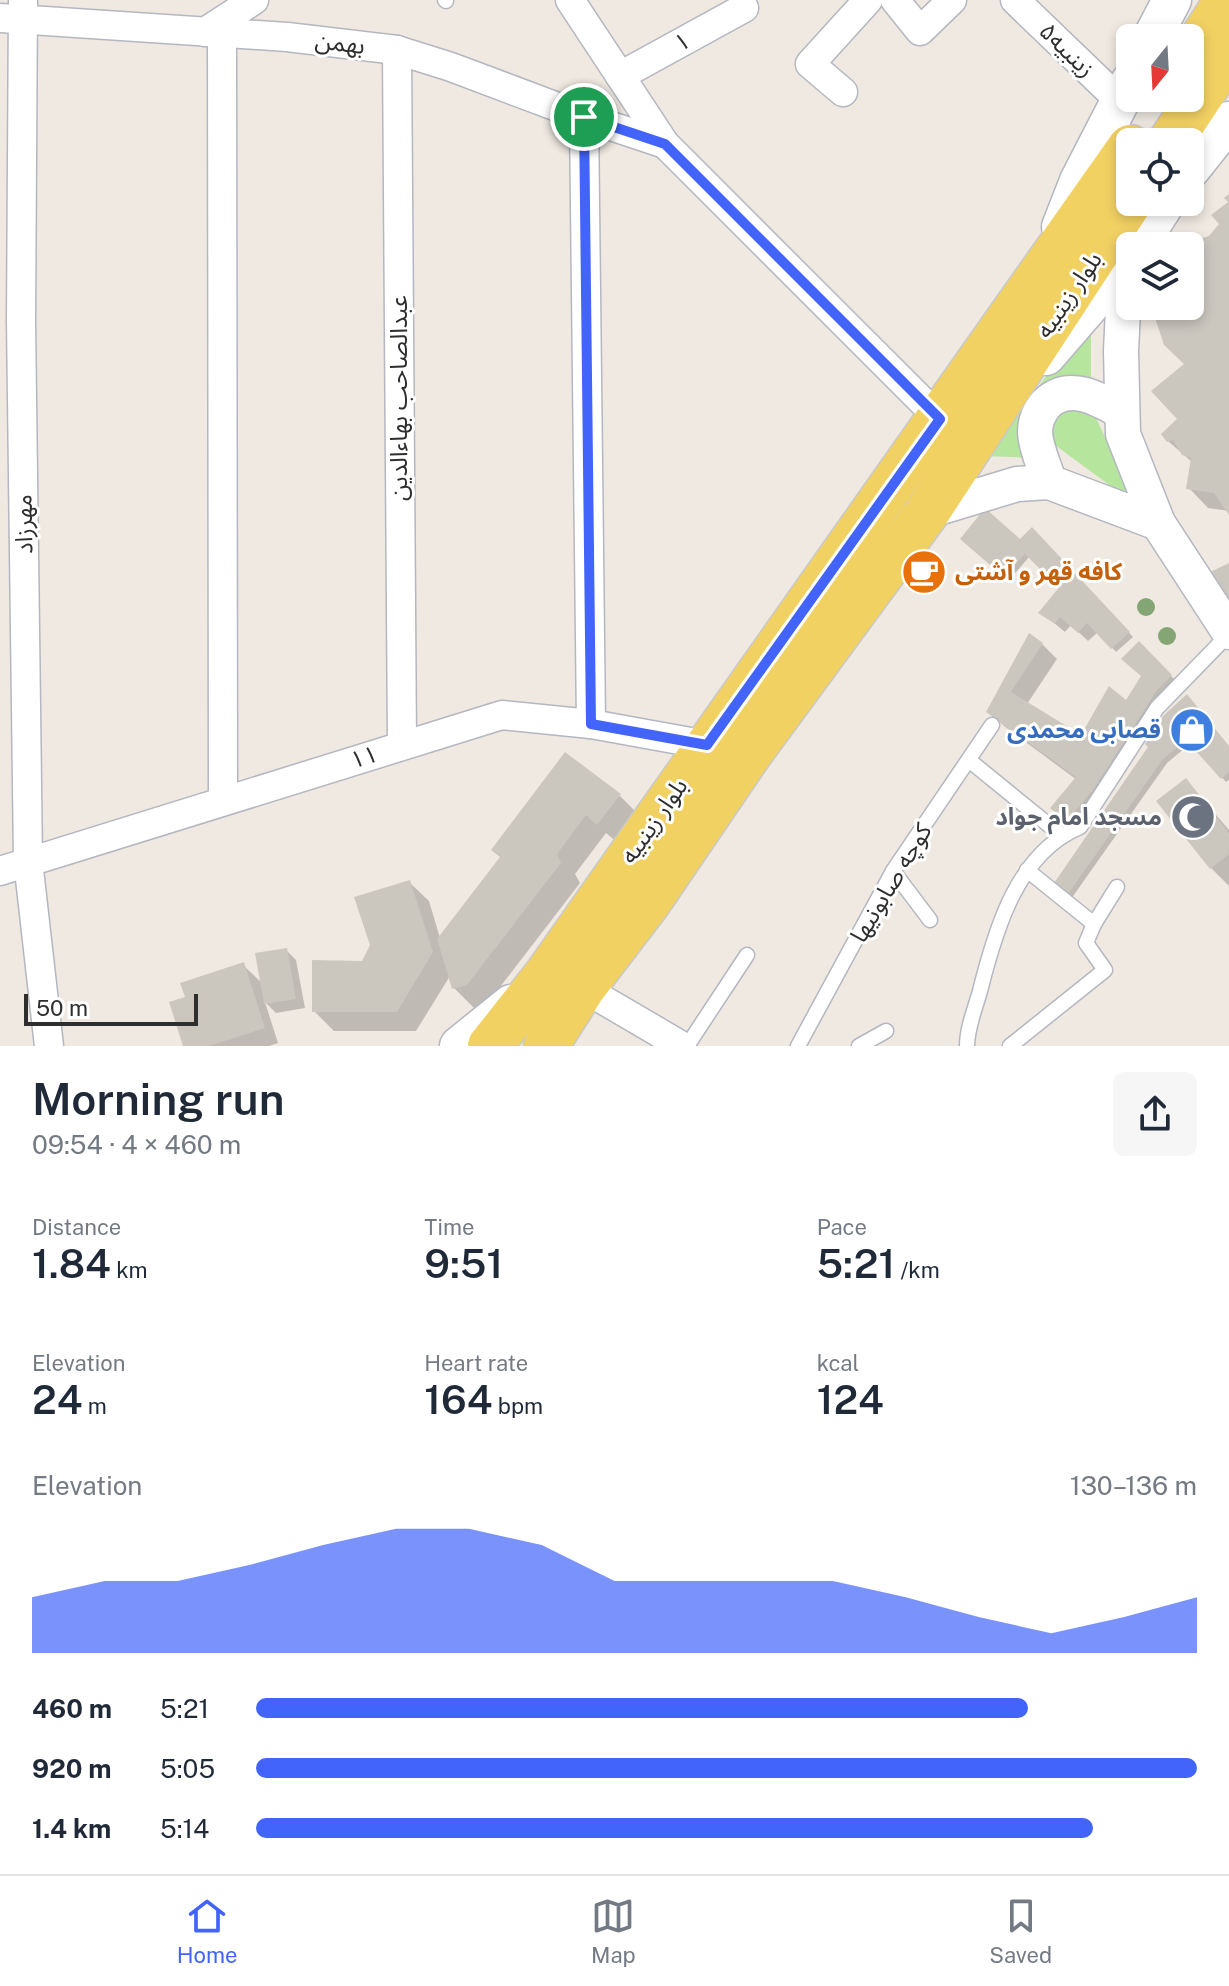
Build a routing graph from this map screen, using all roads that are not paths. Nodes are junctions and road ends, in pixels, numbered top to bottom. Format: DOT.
graph roads {
  1 [pos="254,0"];
  2 [pos="570,0"];
  3 [pos="868,0"];
  4 [pos="895,0"];
  5 [pos="952,0"];
  6 [pos="1015,0"];
  7 [pos="1172,0"];
  8 [pos="1227,0"];
  9 [pos="744,8"];
  10 [pos="16,13"];
  11 [pos="1159,24"];
  12 [pos="214,32"];
  13 [pos="1204,35"];
  14 [pos="397,50"];
  15 [pos="1229,53"];
  16 [pos="620,76"];
  17 [pos="843,92"];
  18 [pos="584,117"];
  19 [pos="1141,121"];
  20 [pos="1229,121"];
  21 [pos="665,144"];
  22 [pos="1204,152"];
  23 [pos="1229,153"];
  24 [pos="1204,171"];
  25 [pos="11,177"];
  26 [pos="1121,216"];
  27 [pos="1116,275"];
  28 [pos="1124,320"];
  29 [pos="10,325"];
  30 [pos="1007,389"];
  31 [pos="1122,412"];
  32 [pos="940,419"];
  33 [pos="1049,482"];
  34 [pos="928,511"];
  35 [pos="1158,523"];
  36 [pos="1229,633"];
  37 [pos="591,724"];
  38 [pos="992,725"];
  39 [pos="402,745"];
  40 [pos="707,745"];
  41 [pos="970,761"];
  42 [pos="223,801"];
  43 [pos="1061,835"];
  44 [pos="9,865"];
  45 [pos="1027,870"];
  46 [pos="893,871"];
  47 [pos="1117,887"];
  48 [pos="930,920"];
  49 [pos="1094,924"];
  50 [pos="747,955"];
  51 [pos="565,981"];
  52 [pos="886,1031"];
  53 [pos="806,1042"];
  54 [pos="49,1046"];
  55 [pos="459,1046"];
  56 [pos="490,1046"];
  57 [pos="546,1046"];
  58 [pos="684,1046"];
  59 [pos="859,1046"];
  60 [pos="967,1046"];
  61 [pos="1010,1046"];
  1 -- 12 [label="street"];
  2 -- 16 [label="street"];
  3 -- 17 [label="street"];
  4 -- 5 [label="street"];
  6 -- 19 [label="street, زینبیه۵"];
  7 -- 11 [label="main road"];
  8 -- 13 [label="main road"];
  9 -- 16 [label="street, ۱"];
  10 -- 12 [label="street, بهمن"];
  10 -- 25 [label="street, مهرزاد"];
  12 -- 14 [label="street, بهمن"];
  12 -- 42 [label="street"];
  14 -- 18 [label="street, بهمن"];
  14 -- 39 [label="street, عبدالصاحب بهاءالدین"];
  15 -- 19 [label="main road, بلوار زینبیه"];
  16 -- 21 [label="street"];
  18 -- 21 [label="street, بهمن"];
  18 -- 37 [label="street"];
  19 -- 32 [label="main road, بلوار زینبیه"];
  20 -- 22 [label="main road"];
  21 -- 32 [label="street"];
  23 -- 24 [label="street"];
  25 -- 29 [label="street, مهرزاد"];
  26 -- 30 [label="main road, بلوار زینبیه"];
  27 -- 30 [label="main road, بلوار زینبیه"];
  28 -- 31 [label="street"];
  29 -- 44 [label="street, مهرزاد"];
  30 -- 34 [label="main road, بلوار زینبیه"];
  31 -- 33 [label="street"];
  31 -- 35 [label="street"];
  32 -- 40 [label="main road, بلوار زینبیه"];
  33 -- 34 [label="street"];
  33 -- 35 [label="street"];
  34 -- 51 [label="main road, بلوار زینبیه"];
  35 -- 36 [label="street"];
  36 -- 43 [label="lane"];
  37 -- 39 [label="street, ۱۱"];
  37 -- 40 [label="street, ۱۱"];
  38 -- 41 [label="lane, کوچه صابونیها"];
  39 -- 42 [label="street, ۱۱"];
  40 -- 51 [label="main road, بلوار زینبیه"];
  41 -- 43 [label="lane"];
  41 -- 46 [label="lane, کوچه صابونیها"];
  42 -- 44 [label="street, ۱۱"];
  43 -- 45 [label="lane"];
  44 -- 54 [label="street, مهرزاد"];
  45 -- 49 [label="lane"];
  45 -- 60 [label="lane"];
  46 -- 48 [label="lane"];
  46 -- 53 [label="lane, کوچه صابونیها"];
  47 -- 49 [label="lane"];
  49 -- 61 [label="lane"];
  50 -- 58 [label="lane"];
  51 -- 55 [label="main road, بلوار زینبیه"];
  51 -- 56 [label="main road"];
  51 -- 57 [label="main road, بلوار زینبیه"];
  51 -- 58 [label="street"];
  52 -- 59 [label="lane"];
}
